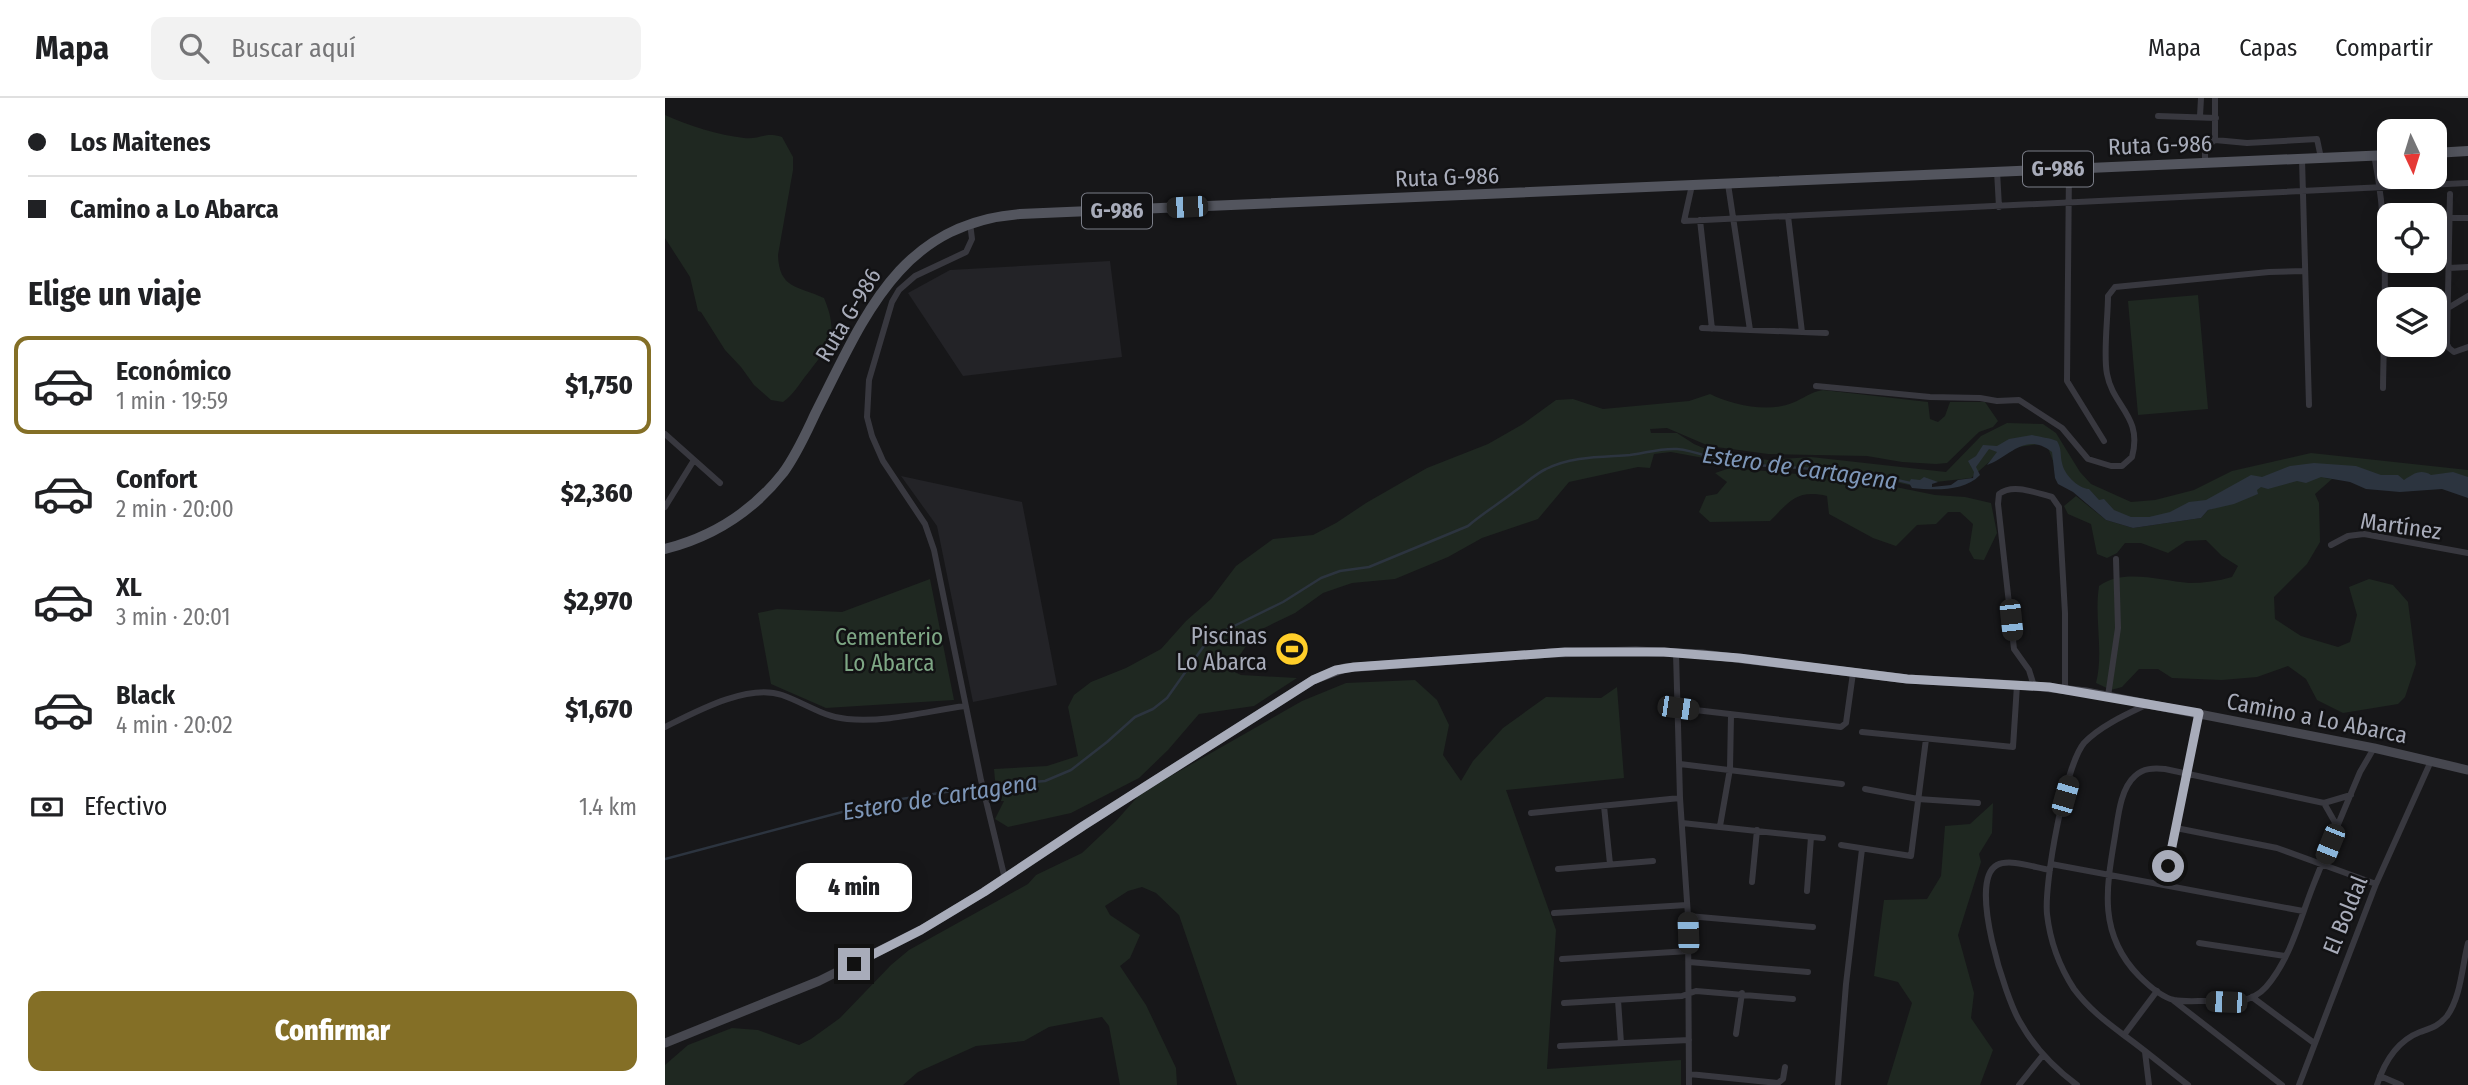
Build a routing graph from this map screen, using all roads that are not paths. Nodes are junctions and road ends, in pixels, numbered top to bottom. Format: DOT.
graph roads {
  1 [pos="2201,98"];
  2 [pos="2215,98"];
  3 [pos="2158,116"];
  4 [pos="2200,116"];
  5 [pos="2216,118"];
  6 [pos="2215,141"];
  7 [pos="2468,151"];
  8 [pos="2447,152"];
  9 [pos="2374,155"];
  10 [pos="2321,158"];
  11 [pos="2302,159"];
  12 [pos="2206,163"];
  13 [pos="2069,169"];
  14 [pos="2377,169"];
  15 [pos="1997,171"];
  16 [pos="2468,183"];
  17 [pos="1728,184"];
  18 [pos="2447,184"];
  19 [pos="1692,186"];
  20 [pos="2377,187"];
  21 [pos="2381,189"];
  22 [pos="2302,190"];
  23 [pos="2450,194"];
  24 [pos="2069,203"];
  25 [pos="2000,207"];
  26 [pos="1789,216"];
  27 [pos="2450,218"];
  28 [pos="2468,218"];
  29 [pos="1733,219"];
  30 [pos="1700,220"];
  31 [pos="970,223"];
  32 [pos="2468,267"];
  33 [pos="2449,268"];
  34 [pos="2305,271"];
  35 [pos="2468,296"];
  36 [pos="2448,307"];
  37 [pos="1702,328"];
  38 [pos="1712,329"];
  39 [pos="1750,330"];
  40 [pos="1802,332"];
  41 [pos="1826,333"];
  42 [pos="2468,347"];
  43 [pos="1816,386"];
  44 [pos="2383,388"];
  45 [pos="2309,405"];
  46 [pos="665,434"];
  47 [pos="2104,441"];
  48 [pos="694,460"];
  49 [pos="720,483"];
  50 [pos="665,508"];
  51 [pos="2331,545"];
  52 [pos="665,549"];
  53 [pos="2468,553"];
  54 [pos="2116,559"];
  55 [pos="1677,653"];
  56 [pos="1853,673"];
  57 [pos="2017,685"];
  58 [pos="2033,686"];
  59 [pos="2065,689"];
  60 [pos="2108,696"];
  61 [pos="2149,703"];
  62 [pos="965,706"];
  63 [pos="1678,708"];
  64 [pos="2199,713"];
  65 [pos="1731,715"];
  66 [pos="665,727"];
  67 [pos="1862,732"];
  68 [pos="1926,739"];
  69 [pos="2374,748"];
  70 [pos="2431,761"];
  71 [pos="1680,764"];
  72 [pos="1730,769"];
  73 [pos="2468,770"];
  74 [pos="2188,774"];
  75 [pos="1842,784"];
  76 [pos="1865,789"];
  77 [pos="2351,795"];
  78 [pos="1680,798"];
  79 [pos="1918,799"];
  80 [pos="1978,803"];
  81 [pos="2325,803"];
  82 [pos="1604,806"];
  83 [pos="1531,813"];
  84 [pos="1682,823"];
  85 [pos="1720,825"];
  86 [pos="2337,826"];
  87 [pos="2176,828"];
  88 [pos="1757,830"];
  89 [pos="1811,837"];
  90 [pos="1823,838"];
  91 [pos="1841,845"];
  92 [pos="1862,849"];
  93 [pos="1653,860"];
  94 [pos="2322,863"];
  95 [pos="1610,864"];
  96 [pos="2050,867"];
  97 [pos="1558,869"];
  98 [pos="2108,875"];
  99 [pos="1005,879"];
  100 [pos="1752,882"];
  101 [pos="2164,884"];
  102 [pos="2376,884"];
  103 [pos="1807,891"];
  104 [pos="1687,905"];
  105 [pos="2304,911"];
  106 [pos="1554,913"];
  107 [pos="1688,916"];
  108 [pos="1813,927"];
  109 [pos="2199,943"];
  110 [pos="2468,943"];
  111 [pos="1689,951"];
  112 [pos="2285,956"];
  113 [pos="1562,959"];
  114 [pos="1689,962"];
  115 [pos="1808,972"];
  116 [pos="2157,991"];
  117 [pos="1689,993"];
  118 [pos="1742,993"];
  119 [pos="2252,997"];
  120 [pos="1793,999"];
  121 [pos="1618,1000"];
  122 [pos="2173,1000"];
  123 [pos="1565,1003"];
  124 [pos="1736,1034"];
  125 [pos="2124,1035"];
  126 [pos="1689,1041"];
  127 [pos="665,1043"];
  128 [pos="1621,1043"];
  129 [pos="2314,1043"];
  130 [pos="1560,1046"];
  131 [pos="2145,1052"];
  132 [pos="2043,1055"];
  133 [pos="1785,1067"];
  134 [pos="1689,1074"];
  135 [pos="2380,1076"];
  136 [pos="1689,1085"];
  137 [pos="1838,1085"];
  138 [pos="2019,1085"];
  139 [pos="2077,1085"];
  140 [pos="2149,1085"];
  141 [pos="2188,1085"];
  142 [pos="2282,1085"];
  143 [pos="2299,1085"];
  144 [pos="2377,1085"];
  145 [pos="2401,1085"];
  1 -- 4 [label="street"];
  2 -- 5 [label="street"];
  3 -- 4 [label="street"];
  4 -- 5 [label="street"];
  5 -- 6 [label="street"];
  6 -- 10 [label="street"];
  6 -- 12 [label="street"];
  7 -- 8 [label="main road"];
  9 -- 10 [label="main road, Ruta G-986 / G-986"];
  9 -- 14 [label="street"];
  10 -- 11 [label="main road, Ruta G-986 / G-986"];
  11 -- 12 [label="main road, Ruta G-986 / G-986"];
  11 -- 22 [label="street"];
  12 -- 13 [label="main road, Ruta G-986 / G-986"];
  13 -- 15 [label="main road, Ruta G-986 / G-986"];
  13 -- 24 [label="street"];
  15 -- 17 [label="main road, Ruta G-986 / G-986"];
  15 -- 25 [label="street"];
  16 -- 18 [label="street"];
  17 -- 19 [label="main road, Ruta G-986 / G-986"];
  17 -- 29 [label="street"];
  19 -- 30 [label="street"];
  19 -- 31 [label="main road, Ruta G-986 / G-986"];
  20 -- 22 [label="street"];
  21 -- 44 [label="street"];
  22 -- 24 [label="street"];
  22 -- 34 [label="street"];
  23 -- 27 [label="street"];
  24 -- 25 [label="street"];
  24 -- 47 [label="street"];
  25 -- 26 [label="street"];
  26 -- 29 [label="street"];
  26 -- 40 [label="street"];
  27 -- 28 [label="street"];
  27 -- 33 [label="street"];
  29 -- 30 [label="street"];
  29 -- 39 [label="street"];
  30 -- 38 [label="street"];
  31 -- 52 [label="main road, Ruta G-986 / G-986"];
  31 -- 62 [label="street"];
  32 -- 33 [label="street"];
  33 -- 36 [label="street"];
  34 -- 43 [label="street"];
  34 -- 45 [label="street"];
  35 -- 36 [label="street"];
  36 -- 42 [label="street"];
  37 -- 38 [label="street"];
  38 -- 39 [label="street"];
  39 -- 40 [label="street"];
  40 -- 41 [label="street"];
  46 -- 48 [label="street"];
  48 -- 49 [label="street"];
  48 -- 50 [label="street"];
  51 -- 53 [label="street, Martínez"];
  54 -- 60 [label="street"];
  55 -- 56 [label="main road, Camino a Lo Abarca"];
  55 -- 63 [label="street"];
  55 -- 99 [label="main road, Camino a Lo Abarca"];
  56 -- 57 [label="main road, Camino a Lo Abarca"];
  56 -- 65 [label="street"];
  57 -- 58 [label="main road, Camino a Lo Abarca"];
  57 -- 68 [label="street"];
  58 -- 59 [label="main road, Camino a Lo Abarca"];
  58 -- 59 [label="street"];
  59 -- 60 [label="main road, Camino a Lo Abarca"];
  60 -- 61 [label="main road, Camino a Lo Abarca"];
  61 -- 64 [label="main road, Camino a Lo Abarca"];
  61 -- 96 [label="street"];
  62 -- 66 [label="street"];
  62 -- 99 [label="street"];
  63 -- 65 [label="street"];
  63 -- 71 [label="street"];
  64 -- 69 [label="main road, Camino a Lo Abarca"];
  64 -- 74 [label="street"];
  65 -- 72 [label="street"];
  67 -- 68 [label="street"];
  68 -- 79 [label="street"];
  69 -- 70 [label="main road, Camino a Lo Abarca"];
  69 -- 77 [label="street"];
  70 -- 73 [label="main road, Camino a Lo Abarca"];
  70 -- 102 [label="street, El Boldal"];
  71 -- 72 [label="street"];
  71 -- 78 [label="street"];
  72 -- 75 [label="street"];
  72 -- 85 [label="street"];
  74 -- 81 [label="street"];
  74 -- 87 [label="street"];
  74 -- 98 [label="street"];
  76 -- 79 [label="street"];
  77 -- 81 [label="street"];
  77 -- 86 [label="street"];
  78 -- 82 [label="street"];
  78 -- 84 [label="street"];
  79 -- 80 [label="street"];
  79 -- 92 [label="street"];
  81 -- 86 [label="street"];
  82 -- 83 [label="street"];
  82 -- 95 [label="street"];
  84 -- 85 [label="street"];
  84 -- 104 [label="street"];
  85 -- 88 [label="street"];
  86 -- 94 [label="street"];
  87 -- 94 [label="street"];
  87 -- 101 [label="street"];
  88 -- 89 [label="street"];
  88 -- 100 [label="street"];
  89 -- 90 [label="street"];
  89 -- 103 [label="street"];
  91 -- 92 [label="street"];
  92 -- 137 [label="street"];
  93 -- 95 [label="street"];
  94 -- 102 [label="street"];
  94 -- 105 [label="street"];
  95 -- 97 [label="street"];
  96 -- 98 [label="street"];
  96 -- 125 [label="street"];
  96 -- 132 [label="street"];
  98 -- 101 [label="street"];
  98 -- 116 [label="street"];
  99 -- 127 [label="main road, Camino a Lo Abarca"];
  101 -- 105 [label="street"];
  102 -- 129 [label="street, El Boldal"];
  104 -- 106 [label="street"];
  104 -- 107 [label="street"];
  105 -- 112 [label="street"];
  107 -- 108 [label="street"];
  107 -- 111 [label="street"];
  109 -- 112 [label="street"];
  110 -- 135 [label="street"];
  111 -- 113 [label="street"];
  111 -- 114 [label="street"];
  112 -- 119 [label="street"];
  114 -- 115 [label="street"];
  114 -- 117 [label="street"];
  116 -- 122 [label="street"];
  116 -- 125 [label="street"];
  117 -- 118 [label="street"];
  117 -- 121 [label="street"];
  117 -- 126 [label="street"];
  118 -- 120 [label="street"];
  118 -- 124 [label="street"];
  119 -- 122 [label="street"];
  119 -- 129 [label="street"];
  121 -- 123 [label="street"];
  121 -- 128 [label="street"];
  122 -- 142 [label="street"];
  125 -- 131 [label="street"];
  126 -- 128 [label="street"];
  126 -- 134 [label="street"];
  128 -- 130 [label="street"];
  129 -- 143 [label="street, El Boldal"];
  131 -- 140 [label="street"];
  131 -- 141 [label="street"];
  132 -- 138 [label="street"];
  132 -- 139 [label="street"];
  133 -- 134 [label="street"];
  134 -- 136 [label="street"];
  135 -- 144 [label="street"];
  135 -- 145 [label="street"];
}
